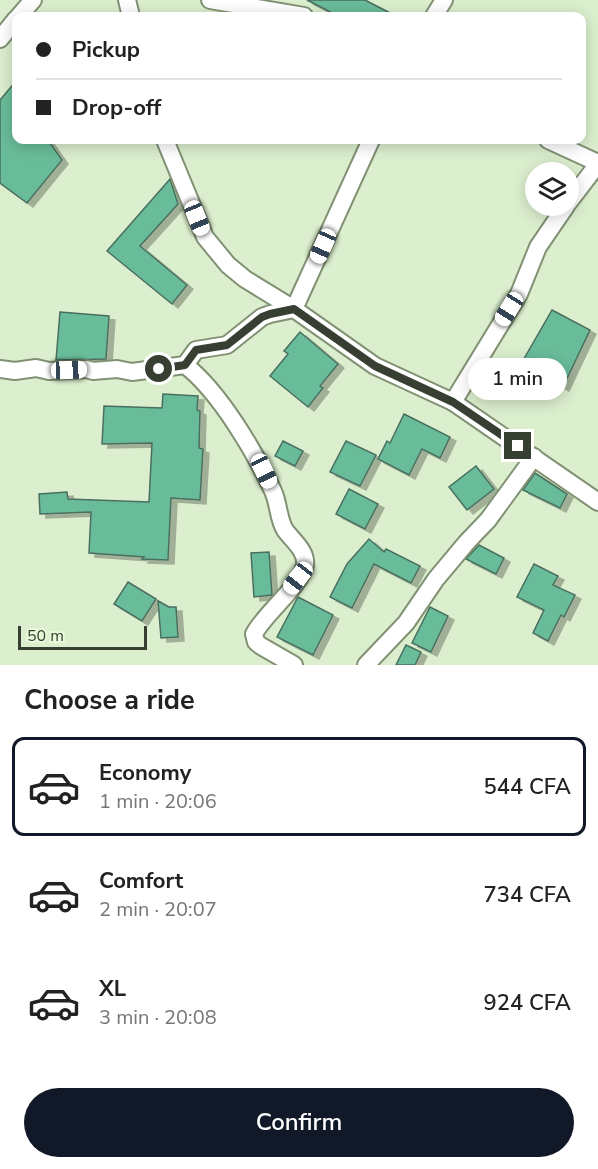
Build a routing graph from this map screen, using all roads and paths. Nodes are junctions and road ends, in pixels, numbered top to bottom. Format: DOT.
graph roads {
  1 [pos="33,0"];
  2 [pos="210,0"];
  3 [pos="23,12"];
  4 [pos="280,12"];
  5 [pos="12,25"];
  6 [pos="0,39"];
  7 [pos="167,144"];
  8 [pos="368,144"];
  9 [pos="557,144"];
  10 [pos="598,163"];
  11 [pos="579,188"];
  12 [pos="559,216"];
  13 [pos="294,309"];
  14 [pos="185,365"];
  15 [pos="0,369"];
  16 [pos="453,402"];
  17 [pos="534,458"];
  18 [pos="598,502"];
  19 [pos="294,665"];
  20 [pos="366,665"];
  1 -- 3 [label="street"];
  2 -- 4 [label="street"];
  5 -- 6 [label="street"];
  7 -- 13 [label="street"];
  8 -- 13 [label="street"];
  9 -- 10 [label="street"];
  10 -- 11 [label="street"];
  12 -- 16 [label="street"];
  13 -- 14 [label="street"];
  13 -- 16 [label="street"];
  14 -- 15 [label="street"];
  14 -- 19 [label="street"];
  16 -- 17 [label="street"];
  17 -- 18 [label="street"];
  17 -- 20 [label="street"];
}
